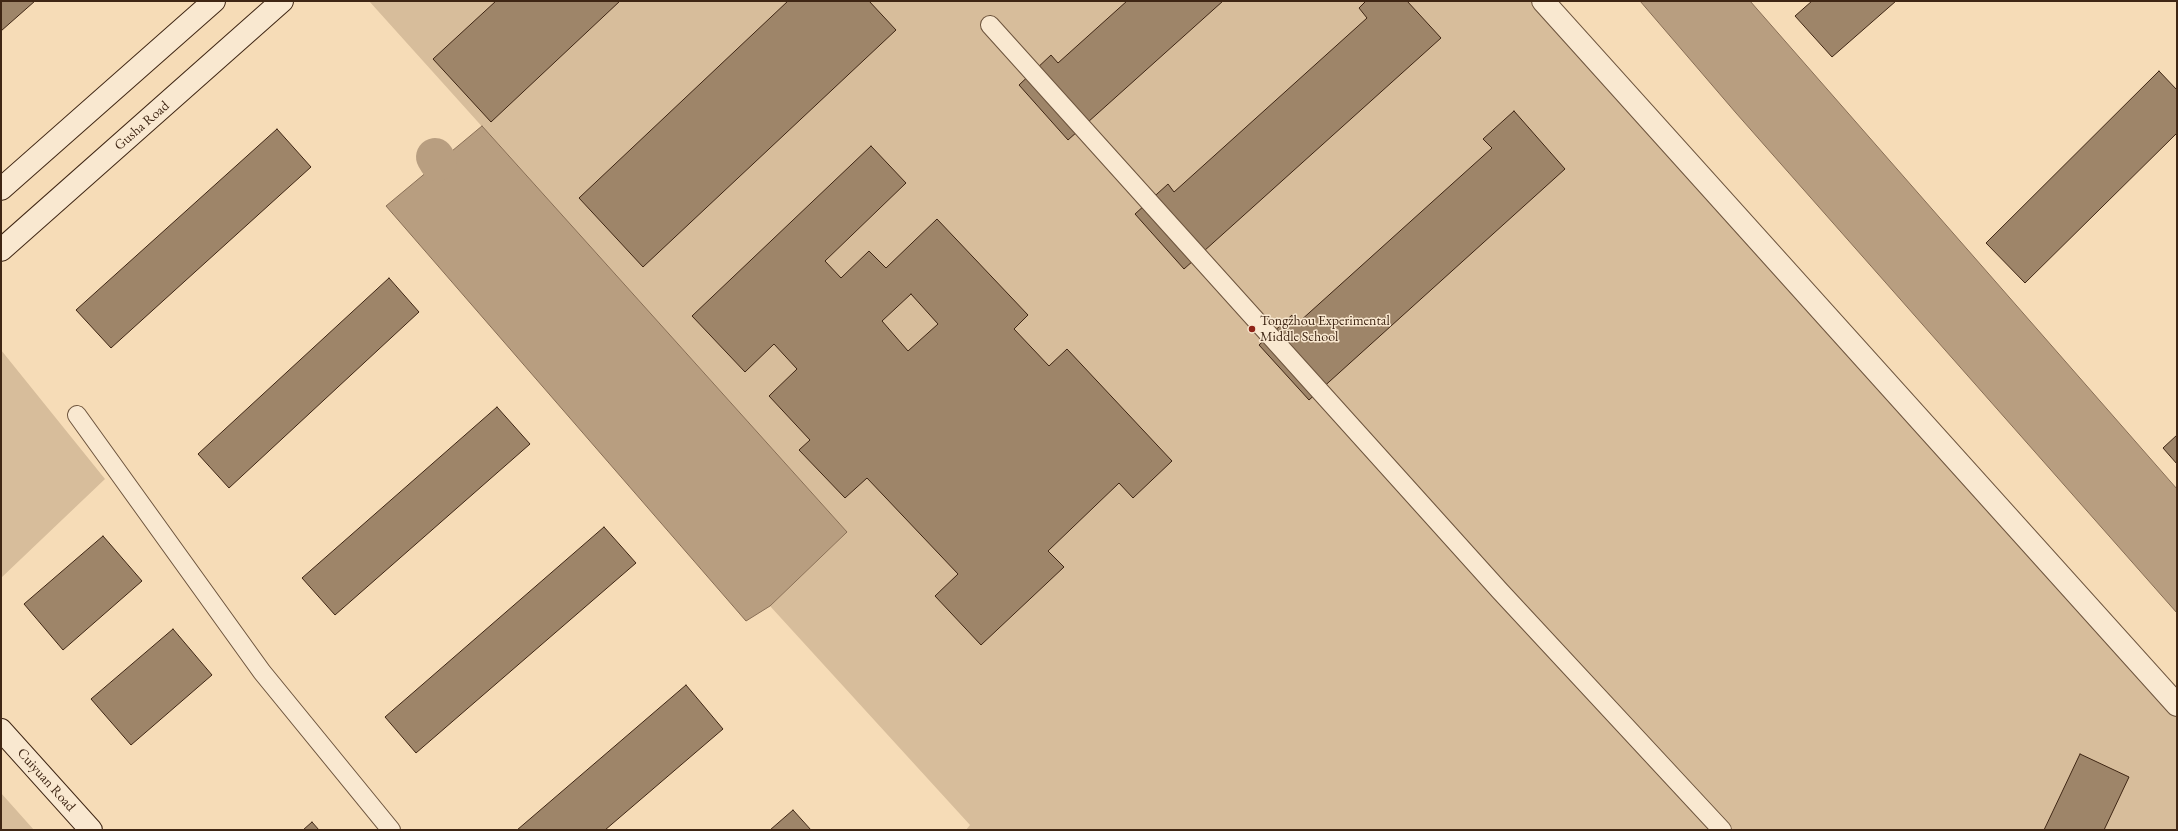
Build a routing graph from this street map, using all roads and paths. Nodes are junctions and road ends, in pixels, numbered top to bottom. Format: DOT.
graph roads {
  1 [pos="214,1"];
  2 [pos="282,1"];
  3 [pos="1543,1"];
  4 [pos="990,25"];
  5 [pos="1,189"];
  6 [pos="1,250"];
  7 [pos="77,415"];
  8 [pos="2177,705"];
  9 [pos="1,730"];
  10 [pos="91,830"];
  11 [pos="391,830"];
  12 [pos="1722,830"];
  1 -- 5 [label="street"];
  2 -- 6 [label="street, Gusha Road"];
  3 -- 8 [label="street"];
  4 -- 12 [label="lane"];
  7 -- 11 [label="lane"];
  9 -- 10 [label="street, Cuiyuan Road"];
}
